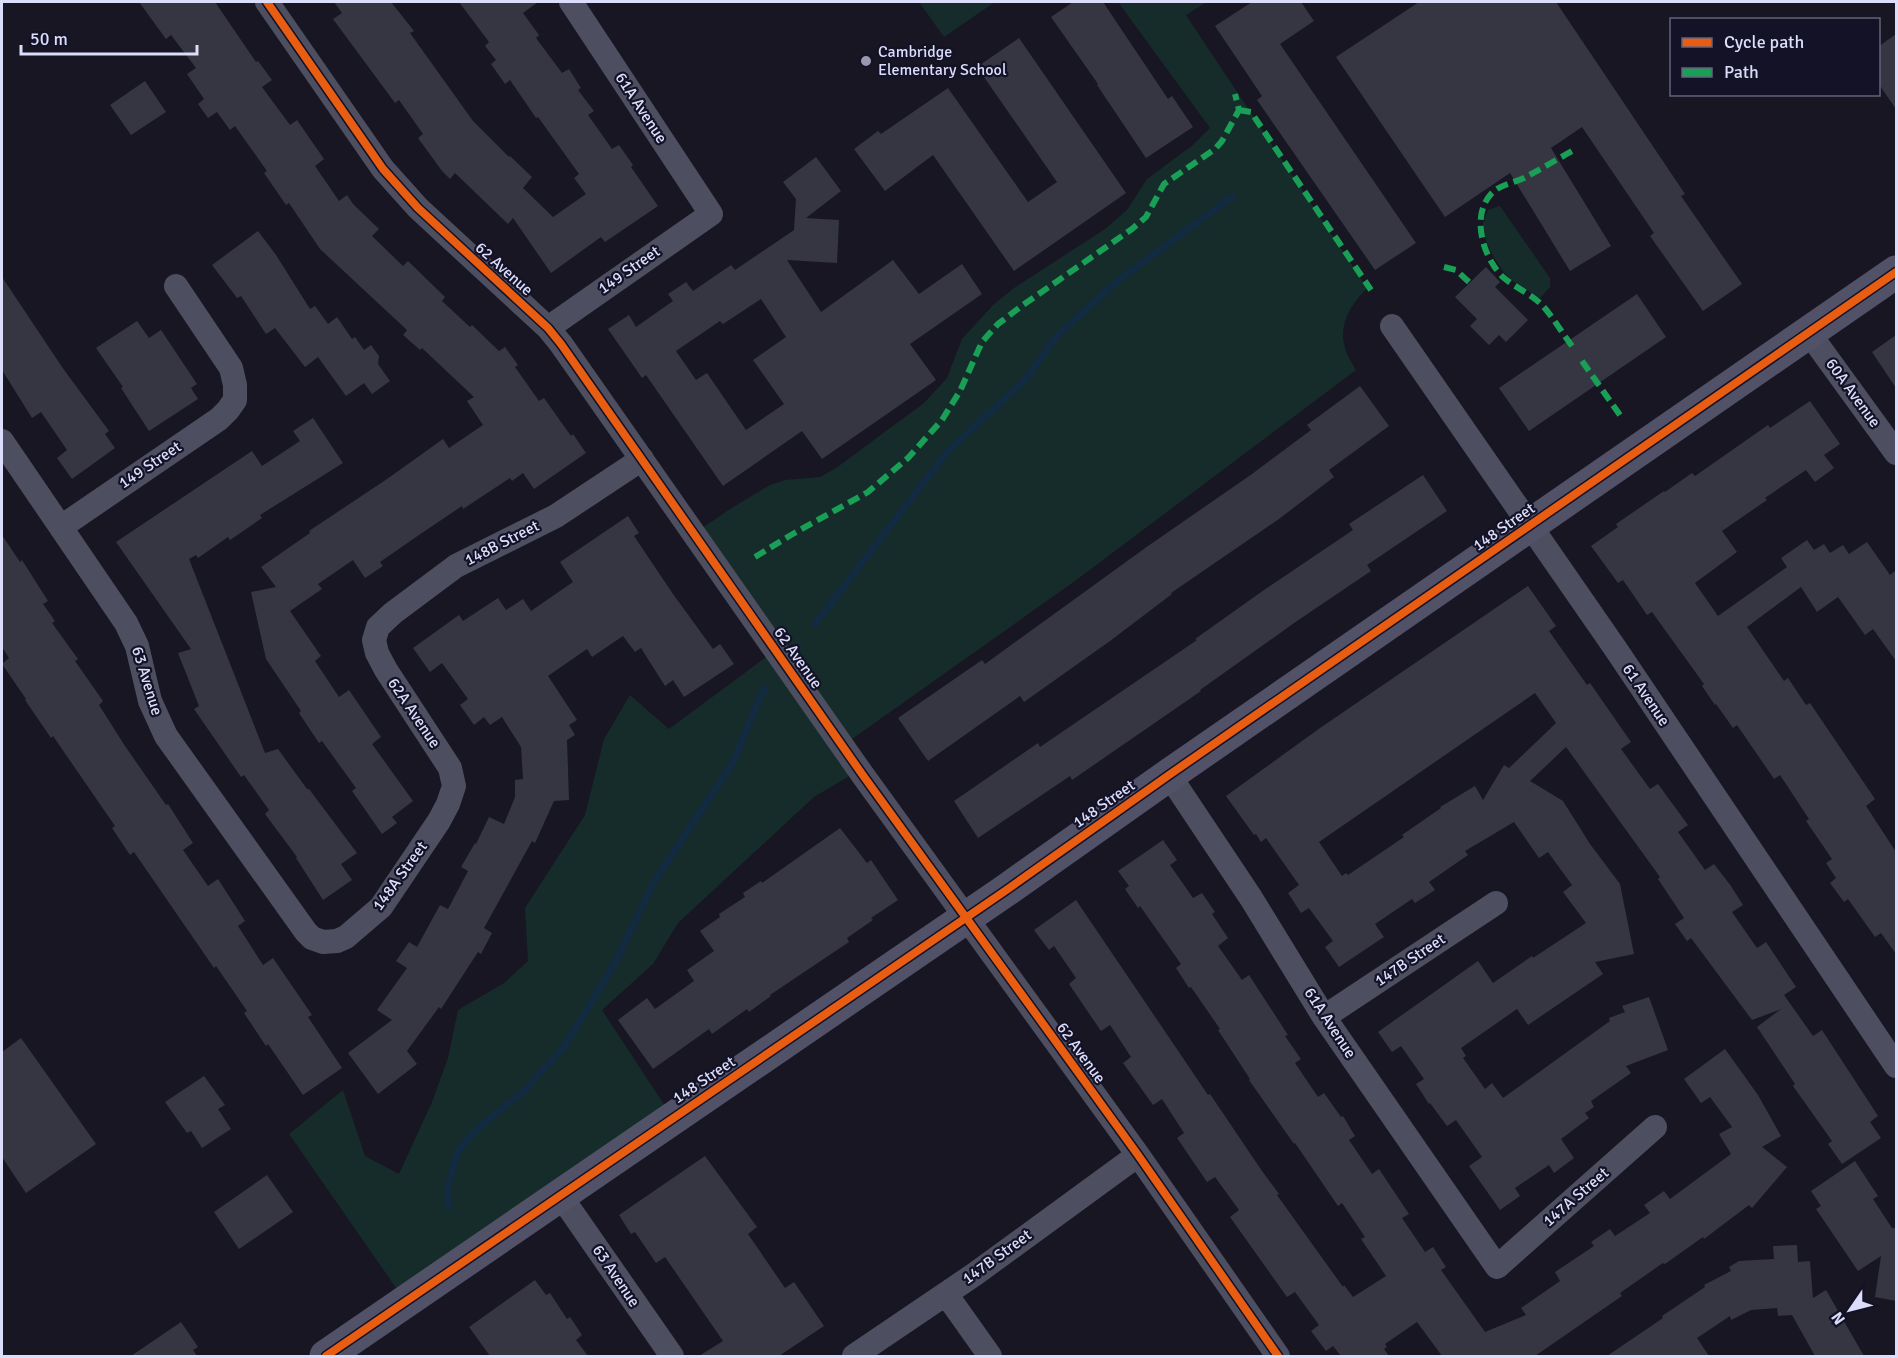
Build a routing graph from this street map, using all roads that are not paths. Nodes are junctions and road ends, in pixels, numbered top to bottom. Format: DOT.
graph roads {
  1 [pos="267,2"];
  2 [pos="571,2"];
  3 [pos="711,214"];
  4 [pos="1896,272"];
  5 [pos="176,286"];
  6 [pos="1392,326"];
  7 [pos="548,328"];
  8 [pos="1809,333"];
  9 [pos="2,441"];
  10 [pos="1896,453"];
  11 [pos="642,459"];
  12 [pos="1530,526"];
  13 [pos="61,527"];
  14 [pos="374,640"];
  15 [pos="1169,775"];
  16 [pos="454,786"];
  17 [pos="1496,903"];
  18 [pos="966,917"];
  19 [pos="322,942"];
  20 [pos="1324,1017"];
  21 [pos="1896,1066"];
  22 [pos="1655,1128"];
  23 [pos="1138,1155"];
  24 [pos="560,1195"];
  25 [pos="1497,1267"];
  26 [pos="946,1294"];
  27 [pos="326,1356"];
  28 [pos="672,1356"];
  29 [pos="854,1356"];
  30 [pos="990,1356"];
  31 [pos="1278,1356"];
  1 -- 7 [label="street, 62 Avenue"];
  2 -- 3 [label="street, 61A Avenue"];
  3 -- 7 [label="street, 149 Street"];
  4 -- 8 [label="main road, 148 Street"];
  5 -- 13 [label="street, 149 Street"];
  6 -- 12 [label="street, 61 Avenue"];
  7 -- 11 [label="street, 62 Avenue"];
  8 -- 10 [label="street, 60A Avenue"];
  8 -- 12 [label="main road, 148 Street"];
  9 -- 13 [label="street, 63 Avenue"];
  11 -- 14 [label="street, 148B Street"];
  11 -- 18 [label="street, 62 Avenue"];
  12 -- 15 [label="main road, 148 Street"];
  12 -- 21 [label="street, 61 Avenue"];
  13 -- 19 [label="street, 63 Avenue"];
  14 -- 16 [label="street, 62A Avenue"];
  15 -- 18 [label="main road, 148 Street"];
  15 -- 20 [label="street, 61A Avenue"];
  16 -- 19 [label="street, 148A Street"];
  17 -- 20 [label="street, 147B Street"];
  18 -- 23 [label="street, 62 Avenue"];
  18 -- 24 [label="main road, 148 Street"];
  20 -- 25 [label="street, 61A Avenue"];
  22 -- 25 [label="street, 147A Street"];
  23 -- 26 [label="street, 147B Street"];
  23 -- 31 [label="street, 62 Avenue"];
  24 -- 27 [label="main road, 148 Street"];
  24 -- 28 [label="street, 63 Avenue"];
  26 -- 29 [label="street, 147B Street"];
  26 -- 30 [label="street"];
}
